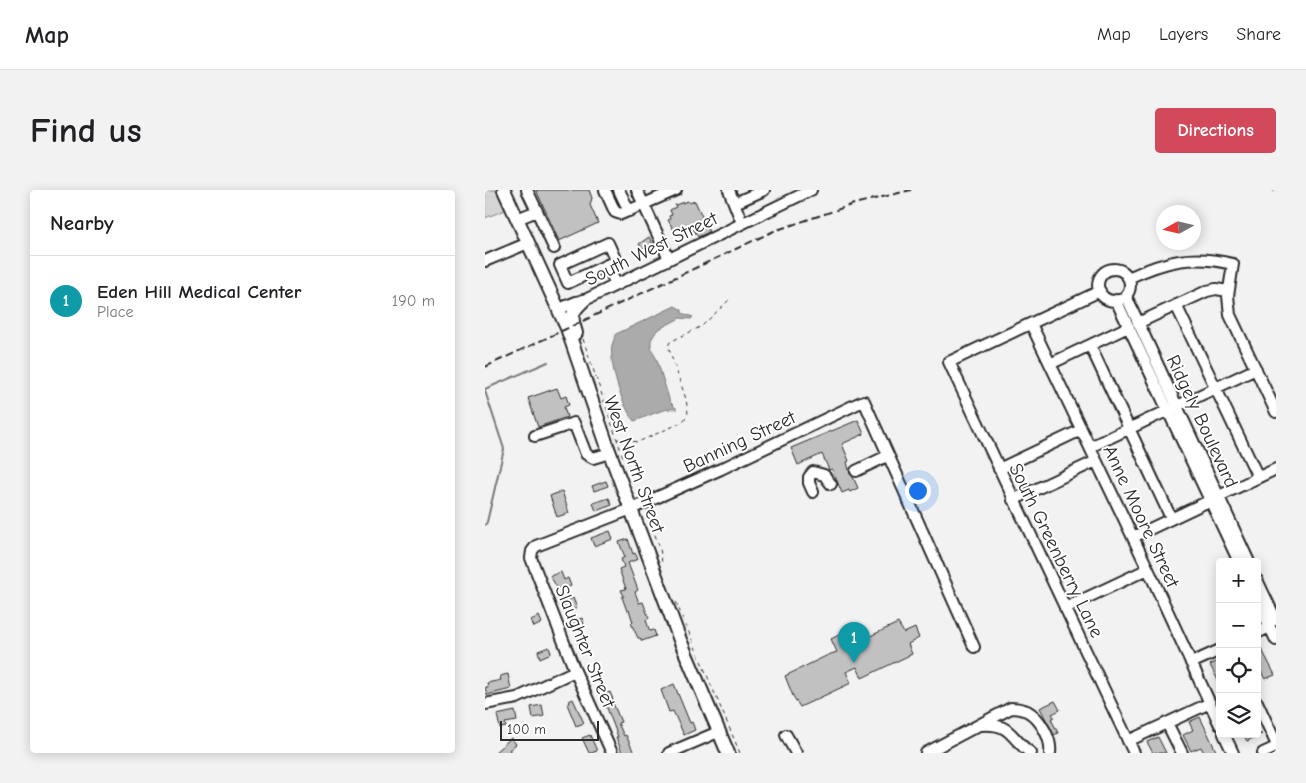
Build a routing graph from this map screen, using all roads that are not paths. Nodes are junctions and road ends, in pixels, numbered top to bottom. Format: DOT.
graph roads {
  1 [pos="504,190"];
  2 [pos="527,190"];
  3 [pos="605,190"];
  4 [pos="619,190"];
  5 [pos="637,190"];
  6 [pos="729,190"];
  7 [pos="764,190"];
  8 [pos="811,190"];
  9 [pos="670,191"];
  10 [pos="735,203"];
  11 [pos="644,205"];
  12 [pos="537,211"];
  13 [pos="629,211"];
  14 [pos="517,219"];
  15 [pos="742,223"];
  16 [pos="528,243"];
  17 [pos="553,248"];
  18 [pos="669,259"];
  19 [pos="485,261"];
  20 [pos="607,265"];
  21 [pos="1128,278"];
  22 [pos="616,284"];
  23 [pos="1100,291"];
  24 [pos="1228,291"];
  25 [pos="1121,298"];
  26 [pos="583,301"];
  27 [pos="1176,305"];
  28 [pos="559,309"];
  29 [pos="1031,324"];
  30 [pos="1133,325"];
  31 [pos="1091,345"];
  32 [pos="1050,364"];
  33 [pos="1256,369"];
  34 [pos="1216,388"];
  35 [pos="589,392"];
  36 [pos="1177,407"];
  37 [pos="1167,412"];
  38 [pos="1276,412"];
  39 [pos="1129,429"];
  40 [pos="1081,430"];
  41 [pos="535,436"];
  42 [pos="1090,447"];
  43 [pos="610,453"];
  44 [pos="885,457"];
  45 [pos="1096,461"];
  46 [pos="999,469"];
  47 [pos="1276,469"];
  48 [pos="856,471"];
  49 [pos="1258,477"];
  50 [pos="831,484"];
  51 [pos="813,492"];
  52 [pos="1214,498"];
  53 [pos="1013,500"];
  54 [pos="631,509"];
  55 [pos="1171,518"];
  56 [pos="1133,537"];
  57 [pos="532,551"];
  58 [pos="1237,558"];
  59 [pos="1247,558"];
  60 [pos="1148,569"];
  61 [pos="1261,589"];
  62 [pos="1259,603"];
  63 [pos="1065,608"];
  64 [pos="1273,623"];
  65 [pos="1261,630"];
  66 [pos="1276,640"];
  67 [pos="974,648"];
  68 [pos="1216,652"];
  69 [pos="1191,663"];
  70 [pos="575,670"];
  71 [pos="1210,703"];
  72 [pos="485,704"];
  73 [pos="1261,711"];
  74 [pos="1216,716"];
  75 [pos="1167,723"];
  76 [pos="978,725"];
  77 [pos="718,732"];
  78 [pos="786,735"];
  79 [pos="1226,738"];
  80 [pos="1128,741"];
  81 [pos="1276,743"];
  82 [pos="1276,747"];
  83 [pos="611,753"];
  84 [pos="669,753"];
  85 [pos="728,753"];
  86 [pos="796,753"];
  87 [pos="926,753"];
  88 [pos="1031,753"];
  89 [pos="1050,753"];
  90 [pos="1134,753"];
  91 [pos="1181,753"];
  92 [pos="1233,753"];
  93 [pos="1263,753"];
  1 -- 14 [label="main road, West North Street"];
  2 -- 12 [label="street"];
  3 -- 13 [label="street"];
  4 -- 13 [label="street"];
  5 -- 11 [label="street"];
  6 -- 10 [label="street"];
  7 -- 10 [label="street"];
  8 -- 15 [label="street, South West Street"];
  9 -- 11 [label="street"];
  10 -- 15 [label="street"];
  11 -- 13 [label="street"];
  11 -- 18 [label="street"];
  12 -- 14 [label="street"];
  12 -- 17 [label="street"];
  14 -- 16 [label="main road, West North Street"];
  15 -- 18 [label="street, South West Street"];
  16 -- 19 [label="street"];
  16 -- 28 [label="main road, West North Street"];
  18 -- 22 [label="street, South West Street"];
  20 -- 20 [label="street"];
  20 -- 22 [label="street"];
  21 -- 23 [label="street"];
  21 -- 24 [label="street"];
  21 -- 25 [label="street"];
  22 -- 26 [label="street, South West Street"];
  23 -- 25 [label="street"];
  23 -- 29 [label="street"];
  24 -- 27 [label="street"];
  24 -- 33 [label="street"];
  25 -- 30 [label="street, Ridgely Boulevard"];
  26 -- 28 [label="street, South West Street"];
  26 -- 35 [label="main road"];
  27 -- 30 [label="street"];
  27 -- 34 [label="street"];
  28 -- 35 [label="main road, West North Street"];
  29 -- 32 [label="street, Anne Moore Street"];
  29 -- 46 [label="street, South Greenberry Lane"];
  30 -- 31 [label="street"];
  30 -- 36 [label="street, Ridgely Boulevard"];
  30 -- 37 [label="street"];
  31 -- 32 [label="street"];
  31 -- 39 [label="street"];
  32 -- 40 [label="street, Anne Moore Street"];
  33 -- 34 [label="street"];
  33 -- 38 [label="street"];
  34 -- 36 [label="street"];
  34 -- 49 [label="street"];
  35 -- 43 [label="main road, West North Street"];
  36 -- 37 [label="street"];
  36 -- 52 [label="street, Ridgely Boulevard"];
  37 -- 39 [label="street"];
  37 -- 52 [label="street"];
  39 -- 42 [label="street"];
  39 -- 55 [label="street"];
  40 -- 42 [label="street, Anne Moore Street"];
  40 -- 46 [label="street"];
  41 -- 43 [label="street"];
  42 -- 45 [label="street, Anne Moore Street"];
  43 -- 54 [label="main road, West North Street"];
  44 -- 48 [label="street"];
  45 -- 53 [label="street"];
  45 -- 56 [label="street, Anne Moore Street"];
  46 -- 53 [label="street, South Greenberry Lane"];
  47 -- 49 [label="street"];
  49 -- 52 [label="street"];
  50 -- 51 [label="street"];
  52 -- 55 [label="street"];
  52 -- 58 [label="street"];
  52 -- 59 [label="street, Ridgely Boulevard"];
  53 -- 63 [label="street, South Greenberry Lane"];
  54 -- 57 [label="street, Banning Street"];
  54 -- 67 [label="street, Banning Street"];
  54 -- 77 [label="main road, West North Street"];
  55 -- 56 [label="street"];
  56 -- 60 [label="street, Anne Moore Street"];
  57 -- 70 [label="street, Slaughter Street"];
  60 -- 63 [label="street"];
  60 -- 69 [label="street, Anne Moore Street"];
  61 -- 64 [label="street"];
  62 -- 64 [label="street"];
  63 -- 80 [label="street, South Greenberry Lane"];
  64 -- 65 [label="street"];
  64 -- 66 [label="street"];
  68 -- 69 [label="street"];
  69 -- 71 [label="street, Anne Moore Street"];
  70 -- 72 [label="street"];
  70 -- 83 [label="street, Slaughter Street"];
  71 -- 74 [label="street, Anne Moore Street"];
  71 -- 75 [label="street"];
  73 -- 81 [label="street"];
  75 -- 80 [label="street"];
  75 -- 91 [label="street"];
  76 -- 87 [label="street"];
  76 -- 88 [label="street"];
  76 -- 89 [label="street"];
  77 -- 84 [label="street"];
  77 -- 85 [label="main road, West North Street"];
  78 -- 86 [label="street"];
  79 -- 92 [label="street"];
  80 -- 90 [label="street, South Greenberry Lane"];
  82 -- 93 [label="street"];
}
